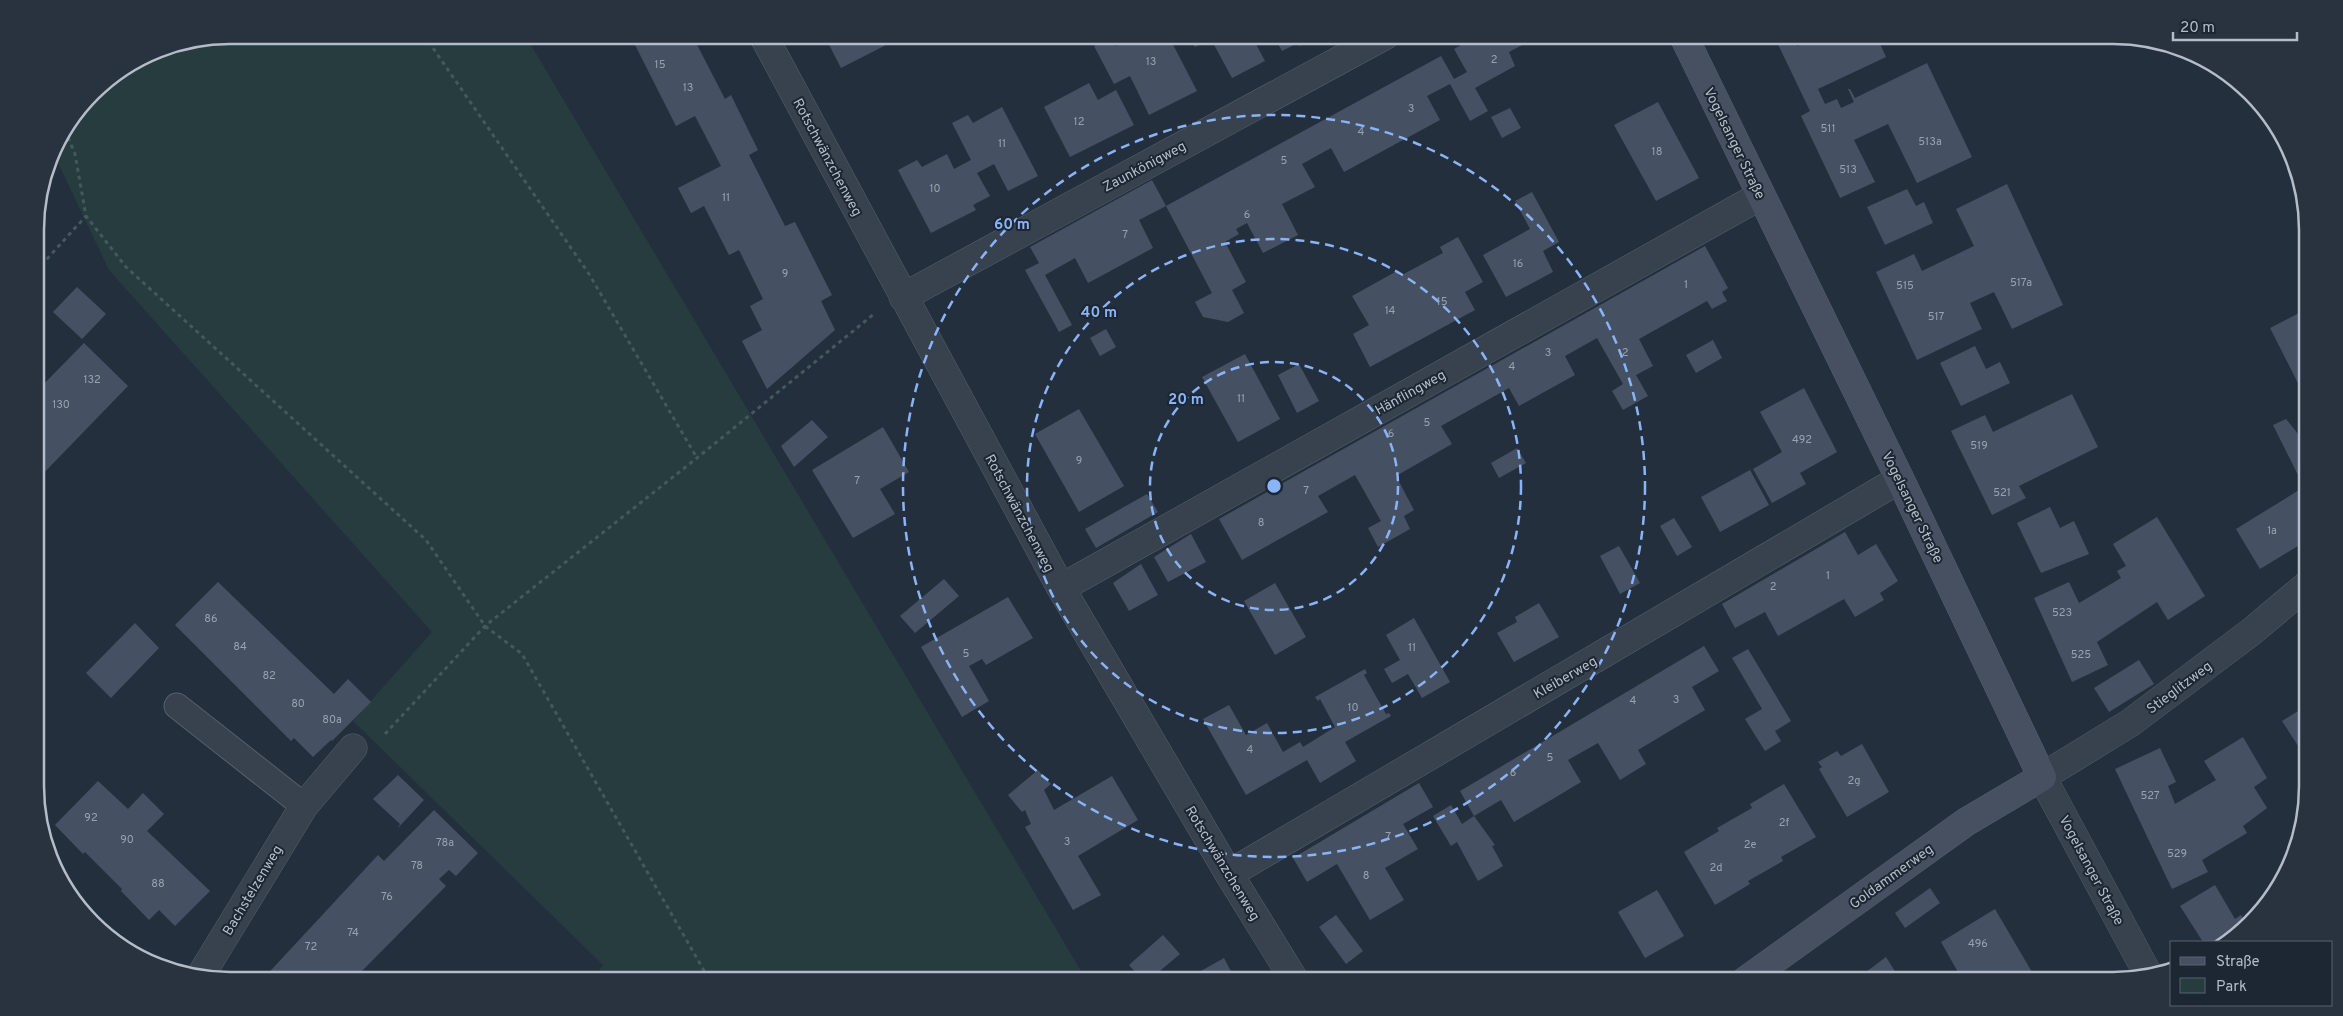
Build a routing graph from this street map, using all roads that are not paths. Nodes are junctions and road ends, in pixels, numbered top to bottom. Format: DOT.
graph roads {
  1 [pos="768,44"];
  2 [pos="1369,44"];
  3 [pos="1687,44"];
  4 [pos="1760,196"];
  5 [pos="903,297"];
  6 [pos="1900,479"];
  7 [pos="1061,588"];
  8 [pos="2299,592"];
  9 [pos="176,706"];
  10 [pos="353,748"];
  11 [pos="2042,777"];
  12 [pos="304,806"];
  13 [pos="1229,874"];
  14 [pos="2146,970"];
  15 [pos="204,971"];
  16 [pos="1289,972"];
  17 [pos="1758,972"];
  1 -- 5 [label="street, Rotschwänzchenweg"];
  2 -- 5 [label="street, Zaunkönigweg"];
  3 -- 4 [label="street, Vogelsanger Straße"];
  4 -- 6 [label="street, Vogelsanger Straße"];
  4 -- 7 [label="street, Hänflingweg"];
  5 -- 7 [label="street, Rotschwänzchenweg"];
  6 -- 11 [label="street, Vogelsanger Straße"];
  6 -- 13 [label="street, Kleiberweg"];
  7 -- 13 [label="street, Rotschwänzchenweg"];
  8 -- 11 [label="street, Stieglitzweg"];
  9 -- 12 [label="lane"];
  10 -- 12 [label="street, Bachstelzenweg"];
  11 -- 14 [label="street, Vogelsanger Straße"];
  11 -- 17 [label="street, Goldammerweg"];
  12 -- 15 [label="street, Bachstelzenweg"];
  13 -- 16 [label="street, Rotschwänzchenweg"];
}
